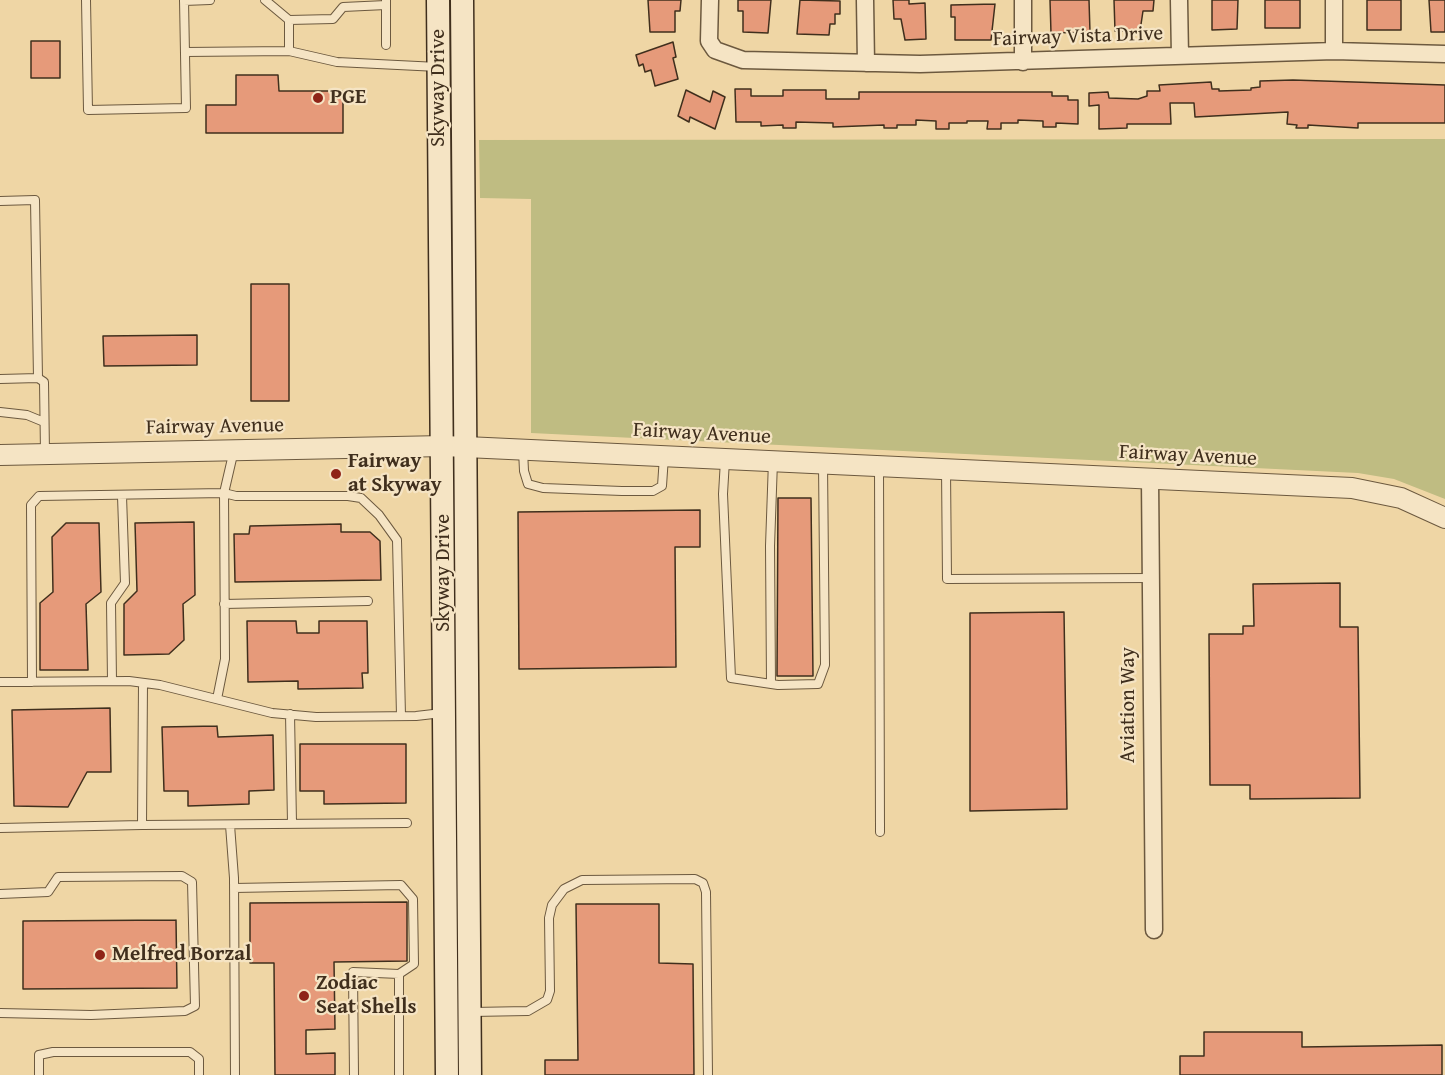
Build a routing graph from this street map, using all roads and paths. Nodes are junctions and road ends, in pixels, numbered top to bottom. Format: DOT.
graph roads {
  1 [pos="86,0"];
  2 [pos="184,0"];
  3 [pos="210,0"];
  4 [pos="265,0"];
  5 [pos="438,0"];
  6 [pos="462,0"];
  7 [pos="710,0"];
  8 [pos="865,0"];
  9 [pos="1023,0"];
  10 [pos="1179,0"];
  11 [pos="1334,0"];
  12 [pos="386,2"];
  13 [pos="289,20"];
  14 [pos="386,45"];
  15 [pos="289,51"];
  16 [pos="1334,51"];
  17 [pos="185,52"];
  18 [pos="1445,54"];
  19 [pos="1180,56"];
  20 [pos="1023,62"];
  21 [pos="866,63"];
  22 [pos="438,67"];
  23 [pos="0,201"];
  24 [pos="38,378"];
  25 [pos="0,379"];
  26 [pos="0,412"];
  27 [pos="44,422"];
  28 [pos="454,447"];
  29 [pos="234,450"];
  30 [pos="523,450"];
  31 [pos="45,454"];
  32 [pos="0,455"];
  33 [pos="664,456"];
  34 [pos="725,459"];
  35 [pos="772,461"];
  36 [pos="823,464"];
  37 [pos="879,466"];
  38 [pos="946,469"];
  39 [pos="1150,479"];
  40 [pos="224,493"];
  41 [pos="122,496"];
  42 [pos="1445,518"];
  43 [pos="1151,578"];
  44 [pos="368,601"];
  45 [pos="224,604"];
  46 [pos="112,681"];
  47 [pos="0,682"];
  48 [pos="32,682"];
  49 [pos="143,683"];
  50 [pos="771,684"];
  51 [pos="217,699"];
  52 [pos="445,713"];
  53 [pos="290,714"];
  54 [pos="401,716"];
  55 [pos="292,823"];
  56 [pos="407,823"];
  57 [pos="142,825"];
  58 [pos="230,825"];
  59 [pos="0,828"];
  60 [pos="880,832"];
  61 [pos="234,888"];
  62 [pos="0,894"];
  63 [pos="1154,930"];
  64 [pos="399,974"];
  65 [pos="469,1012"];
  66 [pos="0,1013"];
  67 [pos="39,1075"];
  68 [pos="199,1075"];
  69 [pos="235,1075"];
  70 [pos="354,1075"];
  71 [pos="399,1075"];
  72 [pos="447,1075"];
  73 [pos="470,1075"];
  74 [pos="708,1075"];
  1 -- 17 [label="lane"];
  2 -- 3 [label="lane"];
  2 -- 17 [label="lane"];
  4 -- 13 [label="lane"];
  5 -- 22 [label="main road, Skyway Drive"];
  6 -- 28 [label="main road, Skyway Drive"];
  7 -- 21 [label="street, Fairway Vista Drive"];
  8 -- 21 [label="street"];
  9 -- 20 [label="street"];
  10 -- 19 [label="street"];
  11 -- 16 [label="street"];
  12 -- 13 [label="lane"];
  12 -- 14 [label="lane"];
  13 -- 15 [label="lane"];
  15 -- 17 [label="lane"];
  15 -- 22 [label="lane"];
  16 -- 18 [label="street, Fairway Vista Drive"];
  16 -- 19 [label="street, Fairway Vista Drive"];
  19 -- 20 [label="street, Fairway Vista Drive"];
  20 -- 21 [label="street, Fairway Vista Drive"];
  22 -- 28 [label="main road, Skyway Drive"];
  23 -- 24 [label="lane"];
  24 -- 25 [label="lane"];
  24 -- 27 [label="lane"];
  26 -- 27 [label="lane"];
  27 -- 31 [label="lane"];
  28 -- 29 [label="street, Fairway Avenue"];
  28 -- 30 [label="street, Fairway Avenue"];
  28 -- 52 [label="main road, Skyway Drive"];
  28 -- 65 [label="main road, Skyway Drive"];
  29 -- 31 [label="street, Fairway Avenue"];
  29 -- 40 [label="lane"];
  30 -- 33 [label="street, Fairway Avenue"];
  30 -- 33 [label="lane"];
  31 -- 32 [label="street, Fairway Avenue"];
  33 -- 34 [label="street, Fairway Avenue"];
  34 -- 35 [label="street, Fairway Avenue"];
  34 -- 50 [label="lane"];
  35 -- 36 [label="street, Fairway Avenue"];
  35 -- 50 [label="lane"];
  36 -- 37 [label="street, Fairway Avenue"];
  36 -- 50 [label="lane"];
  37 -- 38 [label="street, Fairway Avenue"];
  37 -- 60 [label="lane"];
  38 -- 39 [label="street, Fairway Avenue"];
  38 -- 43 [label="lane"];
  39 -- 42 [label="street, Fairway Avenue"];
  39 -- 43 [label="street, Aviation Way"];
  40 -- 41 [label="lane"];
  40 -- 45 [label="lane"];
  40 -- 54 [label="lane"];
  41 -- 46 [label="lane"];
  41 -- 48 [label="lane"];
  43 -- 63 [label="street, Aviation Way"];
  44 -- 45 [label="lane"];
  45 -- 51 [label="lane"];
  46 -- 48 [label="lane"];
  46 -- 49 [label="lane"];
  47 -- 48 [label="lane"];
  49 -- 51 [label="lane"];
  49 -- 57 [label="lane"];
  51 -- 53 [label="lane"];
  52 -- 54 [label="lane"];
  52 -- 72 [label="main road, Skyway Drive"];
  53 -- 54 [label="lane"];
  53 -- 55 [label="lane"];
  55 -- 56 [label="lane"];
  55 -- 58 [label="lane"];
  57 -- 58 [label="lane"];
  57 -- 59 [label="lane"];
  58 -- 61 [label="lane"];
  61 -- 64 [label="lane"];
  61 -- 69 [label="lane"];
  62 -- 66 [label="lane"];
  64 -- 70 [label="lane"];
  64 -- 71 [label="lane"];
  65 -- 73 [label="main road, Skyway Drive"];
  65 -- 74 [label="lane"];
  67 -- 68 [label="lane"];
}
